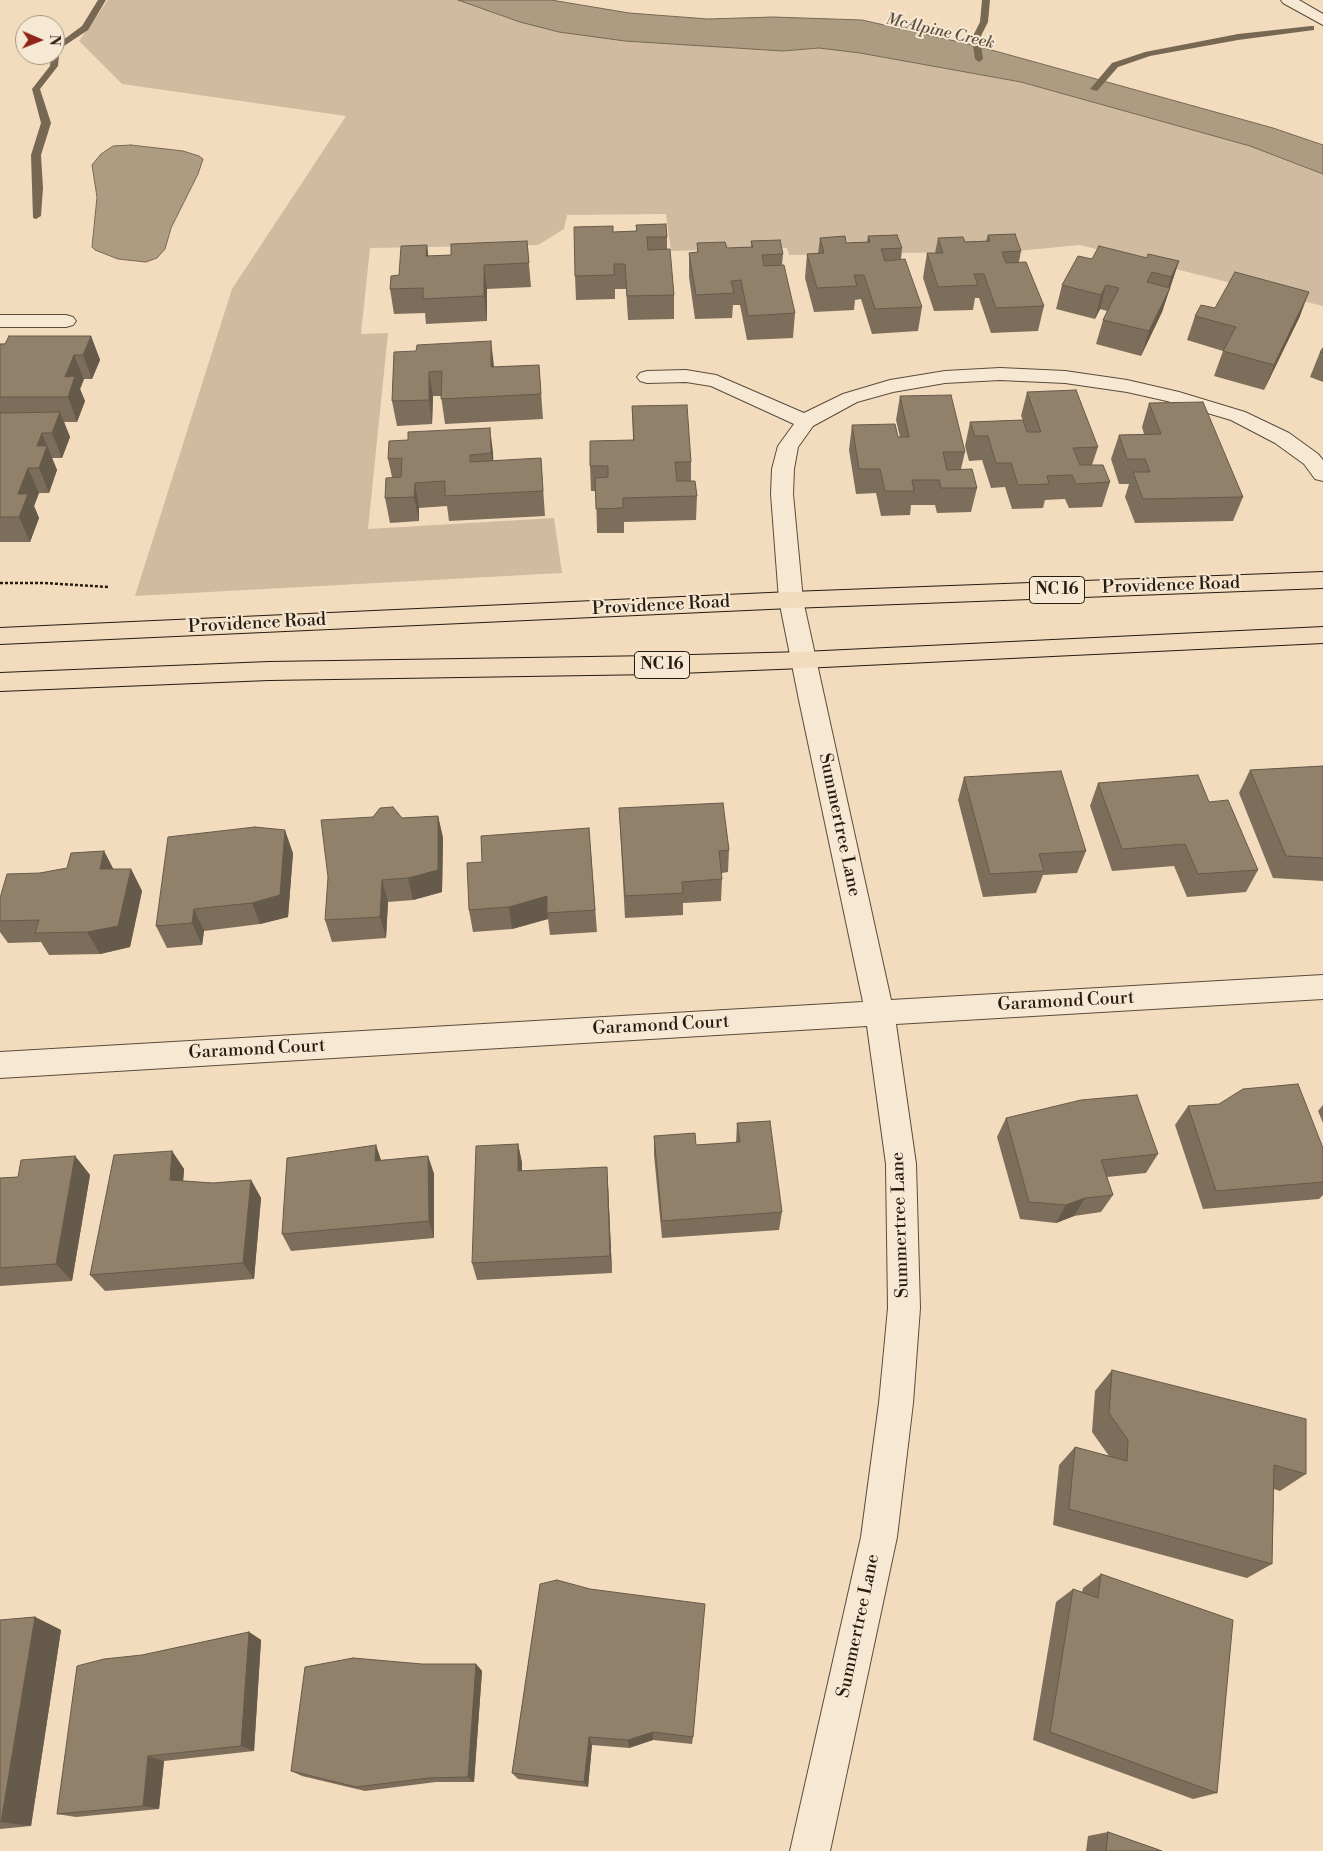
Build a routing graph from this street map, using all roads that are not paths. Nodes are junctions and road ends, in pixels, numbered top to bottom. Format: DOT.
graph roads {
  1 [pos="1288,0"];
  2 [pos="1323,20"];
  3 [pos="0,320"];
  4 [pos="66,320"];
  5 [pos="647,377"];
  6 [pos="806,422"];
  7 [pos="1323,474"];
  8 [pos="1323,580"];
  9 [pos="791,600"];
  10 [pos="1323,635"];
  11 [pos="0,636"];
  12 [pos="803,660"];
  13 [pos="0,682"];
  14 [pos="1323,987"];
  15 [pos="880,1013"];
  16 [pos="0,1065"];
  17 [pos="810,1851"];
  1 -- 2 [label="street"];
  3 -- 4 [label="street"];
  5 -- 6 [label="street"];
  6 -- 7 [label="street"];
  6 -- 9 [label="street, Summertree Lane"];
  8 -- 9 [label="main road, Providence Road / NC 16"];
  9 -- 11 [label="main road, Providence Road / NC 16"];
  9 -- 12 [label="street, Summertree Lane"];
  10 -- 12 [label="main road, NC 16"];
  12 -- 13 [label="main road, NC 16"];
  12 -- 15 [label="street, Summertree Lane"];
  14 -- 15 [label="street, Garamond Court"];
  15 -- 16 [label="street, Garamond Court"];
  15 -- 17 [label="street, Summertree Lane"];
}
